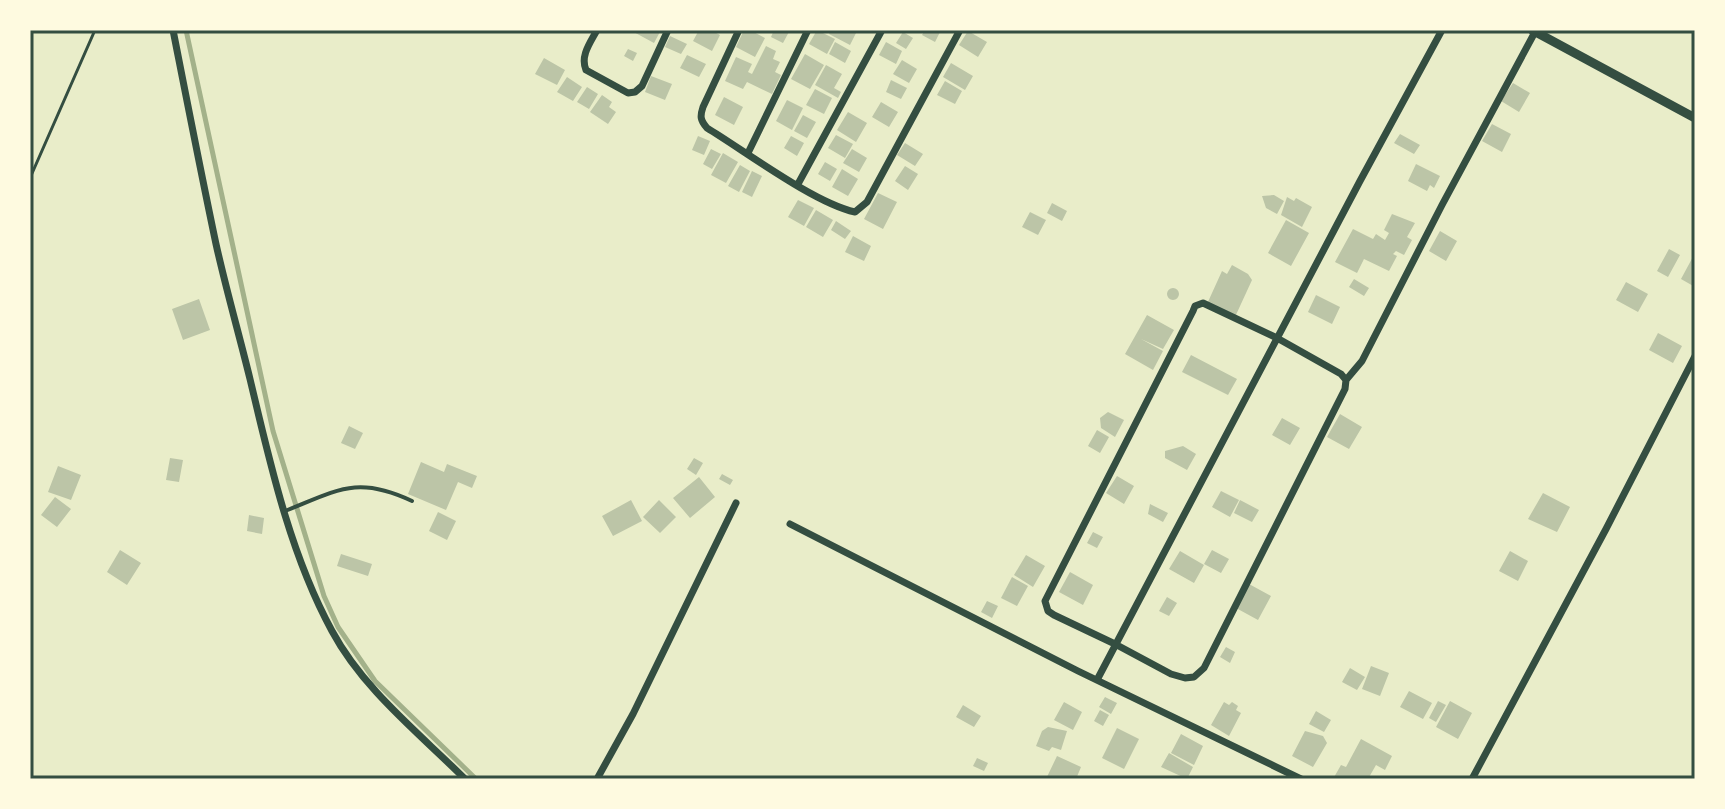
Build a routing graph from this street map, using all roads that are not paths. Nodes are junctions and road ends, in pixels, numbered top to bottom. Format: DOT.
graph roads {
  1 [pos="173,30"];
  2 [pos="597,30"];
  3 [pos="668,30"];
  4 [pos="739,30"];
  5 [pos="808,30"];
  6 [pos="882,30"];
  7 [pos="960,30"];
  8 [pos="1442,30"];
  9 [pos="1534,31"];
  10 [pos="1695,118"];
  11 [pos="748,153"];
  12 [pos="798,184"];
  13 [pos="1277,338"];
  14 [pos="1695,356"];
  15 [pos="1346,380"];
  16 [pos="412,501"];
  17 [pos="736,503"];
  18 [pos="285,511"];
  19 [pos="790,524"];
  20 [pos="1115,644"];
  21 [pos="1097,680"];
  22 [pos="465,779"];
  23 [pos="597,779"];
  24 [pos="1301,779"];
  25 [pos="1472,779"];
  1 -- 18 [label="street"];
  2 -- 3 [label="street"];
  4 -- 11 [label="street"];
  5 -- 11 [label="street"];
  6 -- 12 [label="street"];
  7 -- 12 [label="street"];
  8 -- 13 [label="street"];
  9 -- 10 [label="street"];
  9 -- 15 [label="street"];
  11 -- 12 [label="street"];
  13 -- 15 [label="street"];
  13 -- 20 [label="street"];
  13 -- 20 [label="street"];
  14 -- 25 [label="street"];
  15 -- 20 [label="street"];
  16 -- 18 [label="lane"];
  17 -- 23 [label="street"];
  18 -- 22 [label="street"];
  19 -- 21 [label="street"];
  20 -- 21 [label="street"];
  21 -- 24 [label="street"];
}
